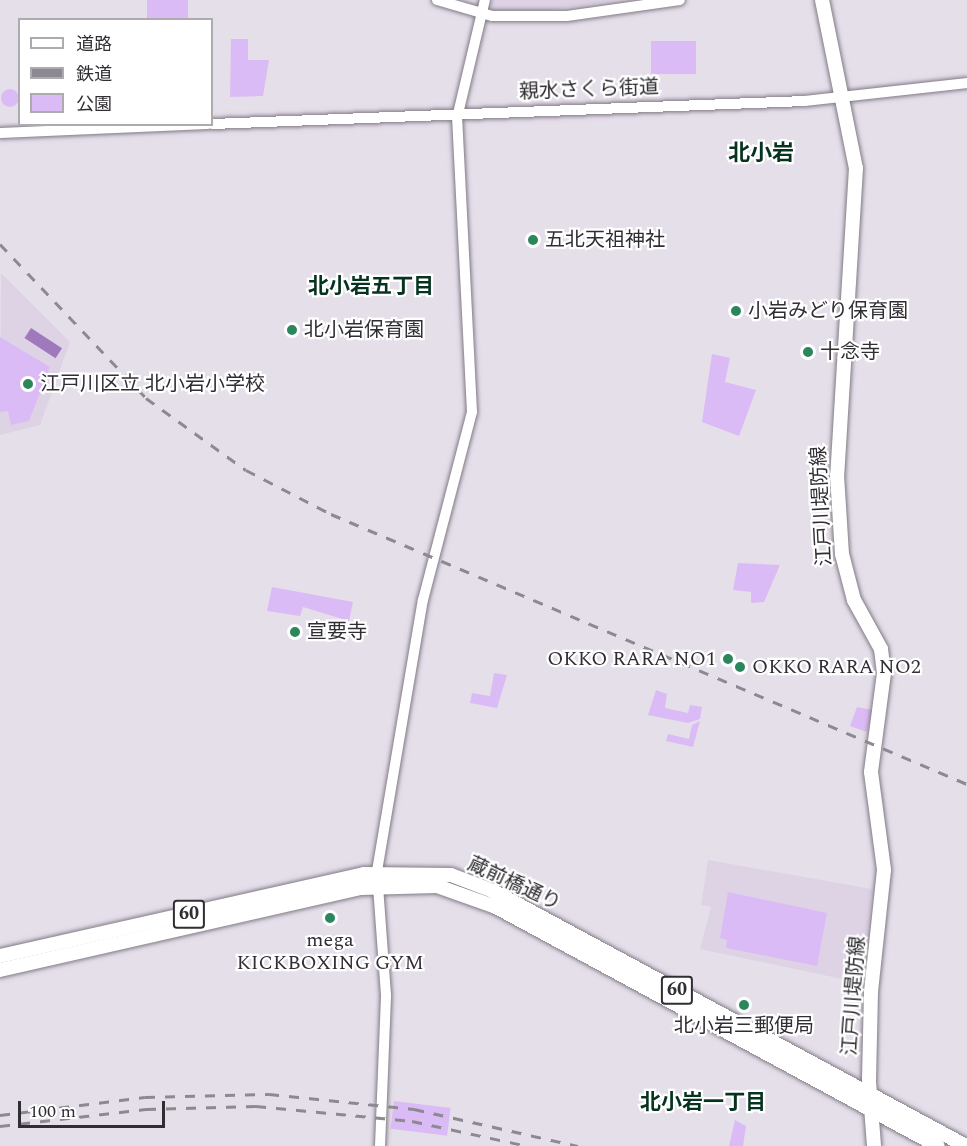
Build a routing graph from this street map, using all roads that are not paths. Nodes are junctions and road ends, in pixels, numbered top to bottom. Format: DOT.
graph roads {
  1 [pos="437,0"];
  2 [pos="485,0"];
  3 [pos="680,0"];
  4 [pos="822,0"];
  5 [pos="483,13"];
  6 [pos="967,83"];
  7 [pos="843,97"];
  8 [pos="458,112"];
  9 [pos="213,124"];
  10 [pos="163,126"];
  11 [pos="0,133"];
  12 [pos="376,878"];
  13 [pos="0,956"];
  14 [pos="0,970"];
  15 [pos="869,1095"];
  16 [pos="870,1109"];
  17 [pos="380,1146"];
  18 [pos="874,1146"];
  19 [pos="938,1146"];
  20 [pos="966,1146"];
  1 -- 5 [label="street"];
  2 -- 5 [label="street"];
  3 -- 5 [label="street"];
  4 -- 7 [label="main road, 江戸川堤防線"];
  5 -- 8 [label="street"];
  6 -- 7 [label="street, 親水さくら街道"];
  7 -- 8 [label="street, 親水さくら街道"];
  7 -- 15 [label="main road, 江戸川堤防線"];
  8 -- 9 [label="street, 親水さくら街道"];
  8 -- 12 [label="street"];
  10 -- 11 [label="street, 親水さくら街道"];
  12 -- 13 [label="main road, 蔵前橋通り / 60"];
  12 -- 14 [label="main road, 蔵前橋通り / 60"];
  12 -- 15 [label="main road, 蔵前橋通り / 60"];
  12 -- 16 [label="main road, 蔵前橋通り / 60"];
  12 -- 17 [label="street"];
  15 -- 16 [label="main road, 江戸川堤防線"];
  15 -- 20 [label="main road, 蔵前橋通り / 60"];
  16 -- 18 [label="main road, 江戸川堤防線"];
  16 -- 19 [label="main road, 蔵前橋通り / 60"];
}
